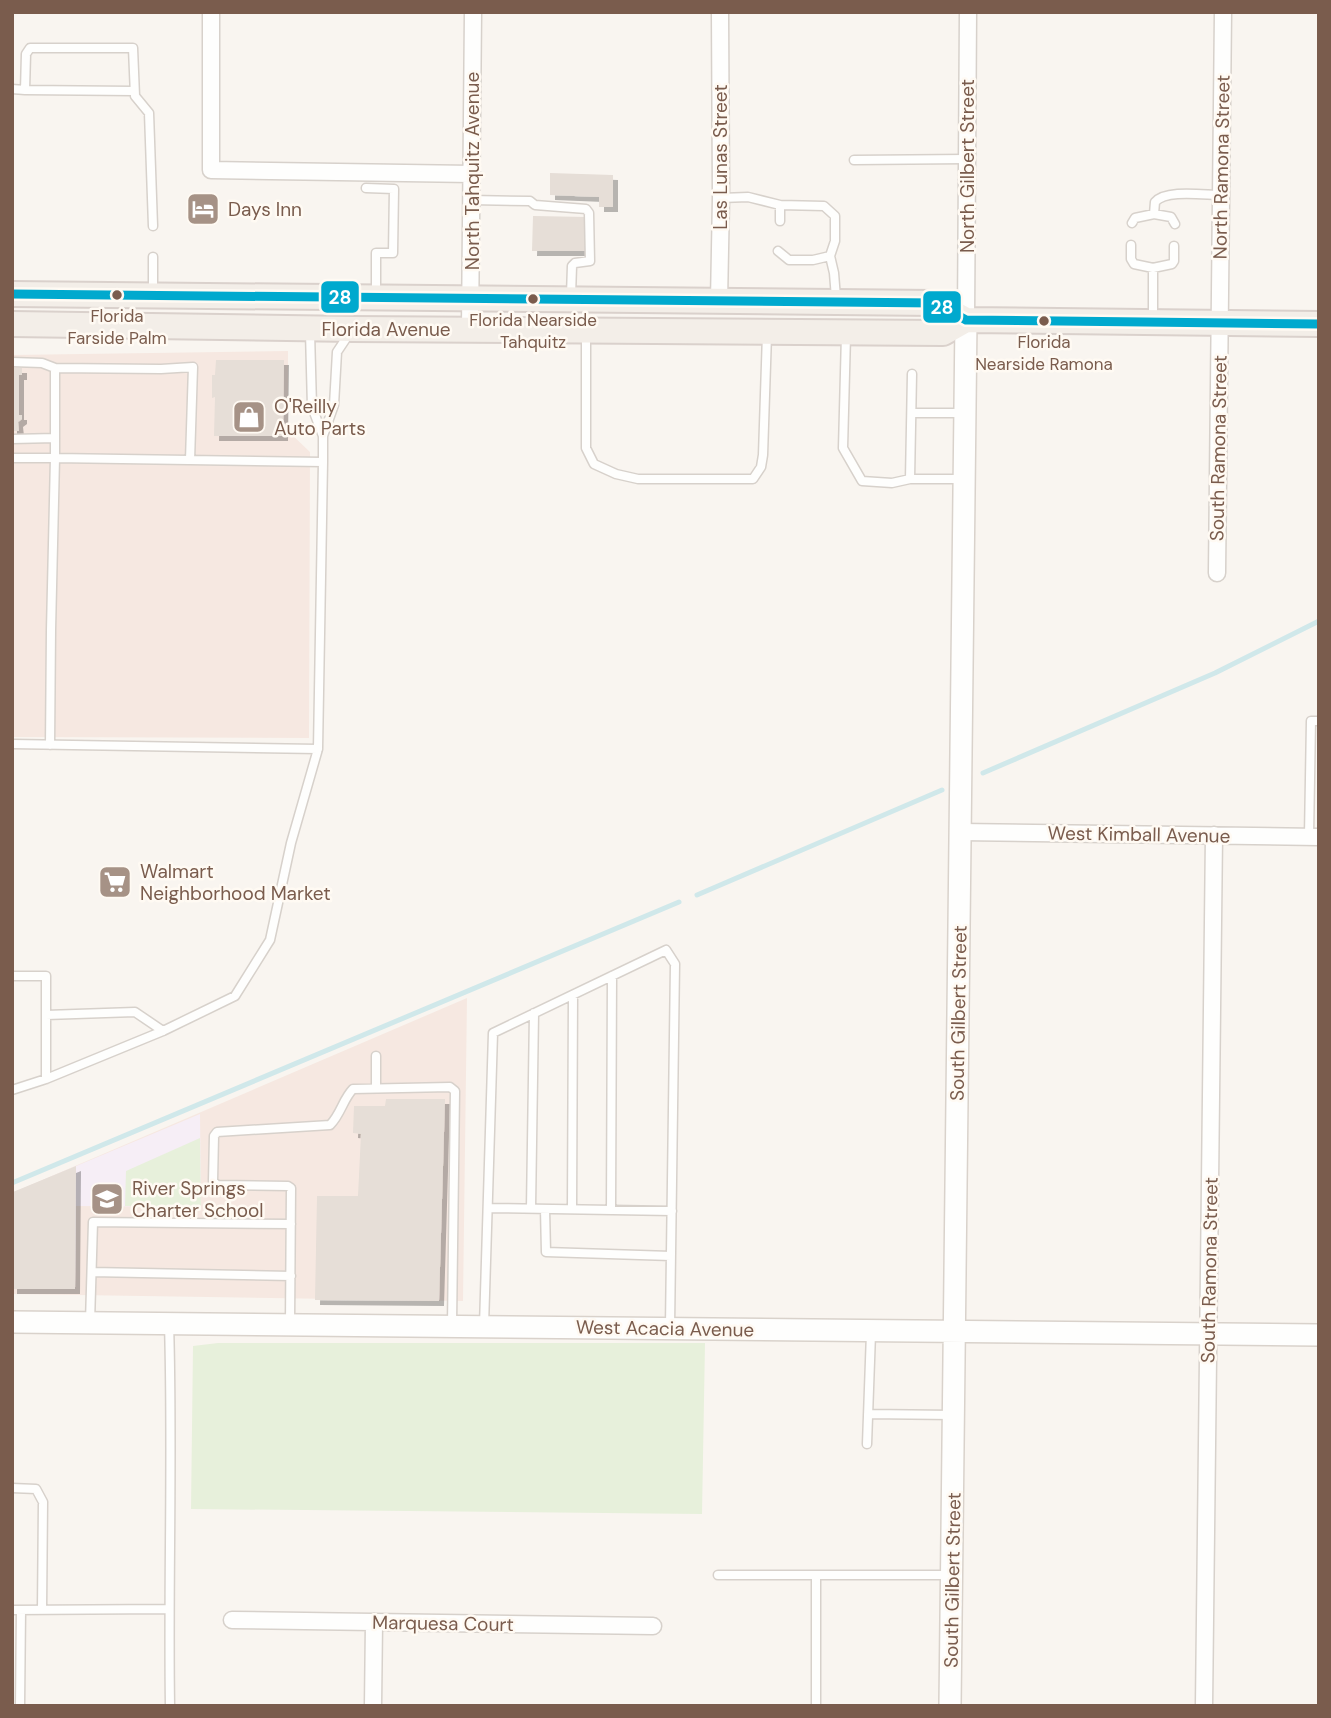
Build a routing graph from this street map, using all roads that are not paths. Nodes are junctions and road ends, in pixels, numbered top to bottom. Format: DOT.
graph roads {
  1 [pos="211,12"];
  2 [pos="473,12"];
  3 [pos="720,12"];
  4 [pos="968,12"];
  5 [pos="1223,12"];
  6 [pos="12,89"];
  7 [pos="25,90"];
  8 [pos="134,91"];
  9 [pos="967,159"];
  10 [pos="854,160"];
  11 [pos="472,174"];
  12 [pos="366,188"];
  13 [pos="1221,195"];
  14 [pos="720,198"];
  15 [pos="471,200"];
  16 [pos="780,205"];
  17 [pos="1154,214"];
  18 [pos="780,221"];
  19 [pos="1132,223"];
  20 [pos="1175,224"];
  21 [pos="153,226"];
  22 [pos="1131,245"];
  23 [pos="1174,246"];
  24 [pos="778,251"];
  25 [pos="830,256"];
  26 [pos="153,257"];
  27 [pos="1153,268"];
  28 [pos="12,294"];
  29 [pos="153,296"];
  30 [pos="376,298"];
  31 [pos="471,299"];
  32 [pos="571,300"];
  33 [pos="719,301"];
  34 [pos="837,302"];
  35 [pos="966,320"];
  36 [pos="1153,321"];
  37 [pos="1220,323"];
  38 [pos="12,324"];
  39 [pos="1319,324"];
  40 [pos="310,328"];
  41 [pos="353,329"];
  42 [pos="470,329"];
  43 [pos="586,330"];
  44 [pos="767,331"];
  45 [pos="846,332"];
  46 [pos="12,362"];
  47 [pos="55,368"];
  48 [pos="912,374"];
  49 [pos="912,413"];
  50 [pos="965,413"];
  51 [pos="323,436"];
  52 [pos="55,438"];
  53 [pos="12,439"];
  54 [pos="12,458"];
  55 [pos="55,458"];
  56 [pos="190,460"];
  57 [pos="323,462"];
  58 [pos="911,479"];
  59 [pos="964,479"];
  60 [pos="1217,573"];
  61 [pos="1319,721"];
  62 [pos="12,744"];
  63 [pos="50,745"];
  64 [pos="318,749"];
  65 [pos="960,832"];
  66 [pos="1214,835"];
  67 [pos="1314,836"];
  68 [pos="12,976"];
  69 [pos="612,976"];
  70 [pos="573,995"];
  71 [pos="534,1013"];
  72 [pos="46,1016"];
  73 [pos="163,1031"];
  74 [pos="376,1056"];
  75 [pos="46,1079"];
  76 [pos="376,1088"];
  77 [pos="12,1090"];
  78 [pos="488,1208"];
  79 [pos="531,1208"];
  80 [pos="545,1209"];
  81 [pos="572,1209"];
  82 [pos="611,1210"];
  83 [pos="672,1211"];
  84 [pos="291,1224"];
  85 [pos="671,1256"];
  86 [pos="92,1272"];
  87 [pos="291,1276"];
  88 [pos="12,1322"];
  89 [pos="90,1322"];
  90 [pos="169,1324"];
  91 [pos="290,1325"];
  92 [pos="452,1326"];
  93 [pos="484,1326"];
  94 [pos="670,1328"];
  95 [pos="871,1331"];
  96 [pos="954,1331"];
  97 [pos="1208,1334"];
  98 [pos="1319,1335"];
  99 [pos="868,1414"];
  100 [pos="954,1415"];
  101 [pos="867,1444"];
  102 [pos="12,1488"];
  103 [pos="718,1575"];
  104 [pos="816,1575"];
  105 [pos="952,1576"];
  106 [pos="169,1609"];
  107 [pos="17,1610"];
  108 [pos="42,1610"];
  109 [pos="232,1620"];
  110 [pos="374,1622"];
  111 [pos="653,1626"];
  112 [pos="20,1706"];
  113 [pos="170,1706"];
  114 [pos="373,1706"];
  115 [pos="816,1706"];
  116 [pos="950,1706"];
  117 [pos="1204,1706"];
  1 -- 11 [label="street"];
  2 -- 11 [label="street, North Tahquitz Avenue"];
  3 -- 14 [label="street, Las Lunas Street"];
  4 -- 9 [label="street, North Gilbert Street"];
  5 -- 13 [label="street, North Ramona Street"];
  6 -- 7 [label="lane"];
  7 -- 8 [label="lane"];
  7 -- 8 [label="lane"];
  8 -- 21 [label="lane"];
  9 -- 10 [label="lane"];
  9 -- 35 [label="street, North Gilbert Street"];
  11 -- 15 [label="street, North Tahquitz Avenue"];
  12 -- 30 [label="lane"];
  13 -- 17 [label="lane"];
  13 -- 37 [label="street, North Ramona Street"];
  14 -- 16 [label="lane"];
  14 -- 33 [label="street, Las Lunas Street"];
  15 -- 31 [label="street, North Tahquitz Avenue"];
  15 -- 32 [label="lane"];
  16 -- 18 [label="lane"];
  16 -- 25 [label="lane"];
  17 -- 19 [label="lane"];
  17 -- 20 [label="lane"];
  22 -- 27 [label="lane"];
  23 -- 27 [label="lane"];
  24 -- 25 [label="lane"];
  25 -- 34 [label="lane"];
  26 -- 29 [label="lane"];
  27 -- 36 [label="lane"];
  28 -- 29 [label="main road"];
  29 -- 30 [label="main road, Florida Avenue"];
  30 -- 31 [label="main road, Florida Avenue"];
  31 -- 32 [label="main road, Florida Avenue"];
  31 -- 42 [label="street, North Tahquitz Avenue"];
  32 -- 33 [label="main road, Florida Avenue"];
  33 -- 34 [label="main road, Florida Avenue"];
  33 -- 43 [label="main road"];
  34 -- 35 [label="main road, Florida Avenue"];
  35 -- 36 [label="main road, Florida Avenue"];
  35 -- 45 [label="main road, Florida Avenue"];
  35 -- 50 [label="street, South Gilbert Street"];
  36 -- 37 [label="main road, Florida Avenue"];
  37 -- 39 [label="main road, Florida Avenue"];
  37 -- 60 [label="street, South Ramona Street"];
  38 -- 40 [label="main road, Florida Avenue"];
  40 -- 41 [label="main road, Florida Avenue"];
  40 -- 51 [label="lane"];
  41 -- 42 [label="main road, Florida Avenue"];
  41 -- 51 [label="lane"];
  42 -- 43 [label="main road, Florida Avenue"];
  43 -- 44 [label="main road, Florida Avenue"];
  43 -- 44 [label="lane"];
  44 -- 45 [label="main road, Florida Avenue"];
  45 -- 58 [label="lane"];
  46 -- 47 [label="lane"];
  47 -- 52 [label="lane"];
  47 -- 56 [label="lane"];
  48 -- 49 [label="lane"];
  49 -- 50 [label="lane"];
  49 -- 58 [label="lane"];
  50 -- 59 [label="street, South Gilbert Street"];
  51 -- 57 [label="lane"];
  52 -- 53 [label="lane"];
  52 -- 55 [label="lane"];
  54 -- 55 [label="lane"];
  55 -- 56 [label="lane"];
  55 -- 63 [label="lane"];
  56 -- 57 [label="lane"];
  57 -- 64 [label="lane"];
  58 -- 59 [label="lane"];
  59 -- 65 [label="street, South Gilbert Street"];
  61 -- 67 [label="lane"];
  62 -- 63 [label="lane"];
  63 -- 64 [label="lane"];
  64 -- 73 [label="lane"];
  65 -- 66 [label="street, West Kimball Avenue"];
  65 -- 96 [label="street, South Gilbert Street"];
  66 -- 67 [label="street, West Kimball Avenue"];
  66 -- 97 [label="street, South Ramona Street"];
  68 -- 72 [label="lane"];
  69 -- 70 [label="lane"];
  69 -- 82 [label="lane"];
  69 -- 83 [label="lane"];
  70 -- 71 [label="lane"];
  70 -- 81 [label="lane"];
  71 -- 78 [label="lane"];
  71 -- 79 [label="lane"];
  72 -- 73 [label="lane"];
  72 -- 75 [label="lane"];
  73 -- 75 [label="lane"];
  74 -- 76 [label="lane"];
  75 -- 77 [label="lane"];
  76 -- 84 [label="lane"];
  76 -- 92 [label="lane"];
  78 -- 79 [label="lane"];
  78 -- 93 [label="lane"];
  79 -- 80 [label="lane"];
  80 -- 81 [label="lane"];
  80 -- 85 [label="lane"];
  81 -- 82 [label="lane"];
  82 -- 83 [label="lane"];
  83 -- 85 [label="lane"];
  84 -- 86 [label="lane"];
  84 -- 87 [label="lane"];
  85 -- 94 [label="lane"];
  86 -- 87 [label="lane"];
  86 -- 89 [label="lane"];
  87 -- 91 [label="lane"];
  88 -- 89 [label="street, West Acacia Avenue"];
  89 -- 90 [label="street, West Acacia Avenue"];
  90 -- 91 [label="street, West Acacia Avenue"];
  90 -- 106 [label="lane"];
  91 -- 92 [label="street, West Acacia Avenue"];
  92 -- 93 [label="street, West Acacia Avenue"];
  93 -- 94 [label="street, West Acacia Avenue"];
  94 -- 95 [label="street, West Acacia Avenue"];
  95 -- 96 [label="street, West Acacia Avenue"];
  95 -- 99 [label="lane"];
  96 -- 97 [label="street, West Acacia Avenue"];
  96 -- 100 [label="street, South Gilbert Street"];
  97 -- 98 [label="street, West Acacia Avenue"];
  97 -- 117 [label="street, South Ramona Street"];
  99 -- 100 [label="lane"];
  99 -- 101 [label="lane"];
  100 -- 105 [label="street, South Gilbert Street"];
  102 -- 108 [label="lane"];
  103 -- 104 [label="lane"];
  104 -- 105 [label="lane"];
  104 -- 115 [label="lane"];
  105 -- 116 [label="street, South Gilbert Street"];
  106 -- 108 [label="lane"];
  106 -- 113 [label="lane"];
  107 -- 108 [label="lane"];
  107 -- 112 [label="lane"];
  109 -- 110 [label="street, Marquesa Court"];
  110 -- 111 [label="street, Marquesa Court"];
  110 -- 114 [label="street"];
}
